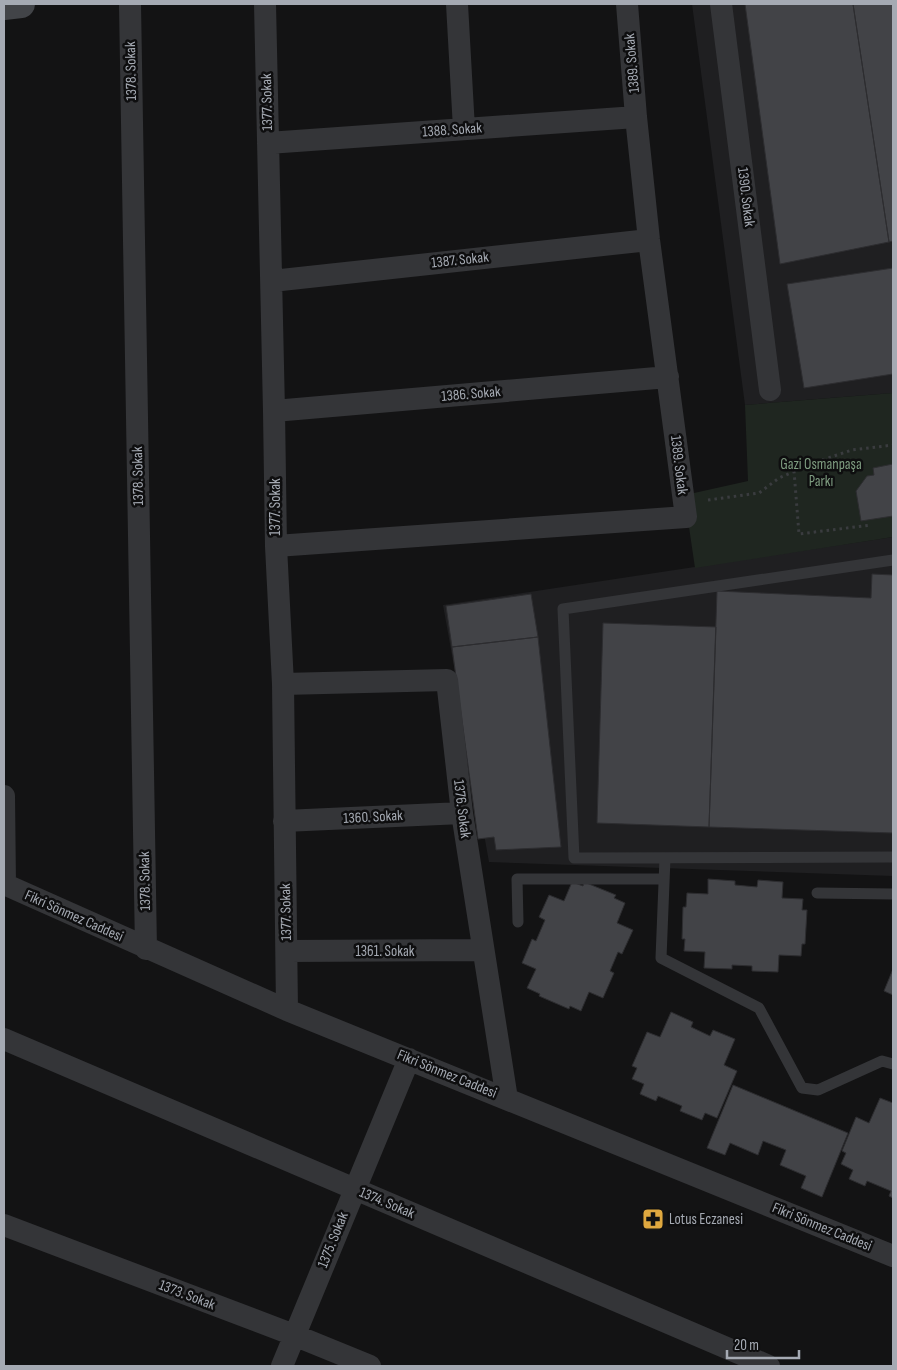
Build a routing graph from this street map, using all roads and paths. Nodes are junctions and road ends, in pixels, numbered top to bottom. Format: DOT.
graph roads {
  1 [pos="21,4"];
  2 [pos="130,4"];
  3 [pos="265,4"];
  4 [pos="458,4"];
  5 [pos="627,4"];
  6 [pos="722,4"];
  7 [pos="4,6"];
  8 [pos="636,117"];
  9 [pos="464,129"];
  10 [pos="268,143"];
  11 [pos="649,240"];
  12 [pos="272,281"];
  13 [pos="668,377"];
  14 [pos="770,390"];
  15 [pos="274,411"];
  16 [pos="893,444"];
  17 [pos="794,471"];
  18 [pos="684,500"];
  19 [pos="872,525"];
  20 [pos="276,546"];
  21 [pos="893,560"];
  22 [pos="283,684"];
  23 [pos="4,796"];
  24 [pos="462,813"];
  25 [pos="284,821"];
  26 [pos="893,857"];
  27 [pos="665,858"];
  28 [pos="664,879"];
  29 [pos="4,884"];
  30 [pos="816,892"];
  31 [pos="893,894"];
  32 [pos="518,922"];
  33 [pos="146,949"];
  34 [pos="483,950"];
  35 [pos="287,951"];
  36 [pos="287,1010"];
  37 [pos="4,1039"];
  38 [pos="409,1059"];
  39 [pos="893,1064"];
  40 [pos="508,1099"];
  41 [pos="354,1189"];
  42 [pos="4,1225"];
  43 [pos="893,1256"];
  44 [pos="294,1335"];
  45 [pos="282,1366"];
  46 [pos="370,1366"];
  47 [pos="770,1366"];
  1 -- 7 [label="main road"];
  2 -- 33 [label="street, 1378. Sokak"];
  3 -- 10 [label="street, 1377. Sokak"];
  4 -- 9 [label="street"];
  5 -- 8 [label="street, 1389. Sokak"];
  6 -- 14 [label="street, 1390. Sokak"];
  8 -- 9 [label="street, 1388. Sokak"];
  8 -- 11 [label="street, 1389. Sokak"];
  9 -- 10 [label="street, 1388. Sokak"];
  10 -- 12 [label="street, 1377. Sokak"];
  11 -- 12 [label="street, 1387. Sokak"];
  11 -- 13 [label="street, 1389. Sokak"];
  12 -- 15 [label="street, 1377. Sokak"];
  13 -- 15 [label="street, 1386. Sokak"];
  13 -- 18 [label="street, 1389. Sokak"];
  15 -- 20 [label="street, 1377. Sokak"];
  16 -- 17 [label="path"];
  17 -- 18 [label="path"];
  17 -- 19 [label="path"];
  18 -- 20 [label="street, 1389. Sokak"];
  20 -- 22 [label="street, 1377. Sokak"];
  21 -- 27 [label="lane"];
  22 -- 24 [label="street, 1376. Sokak"];
  22 -- 25 [label="street, 1377. Sokak"];
  23 -- 29 [label="street"];
  24 -- 25 [label="street, 1360. Sokak"];
  24 -- 34 [label="street, 1376. Sokak"];
  25 -- 35 [label="street, 1377. Sokak"];
  26 -- 27 [label="lane"];
  27 -- 28 [label="lane"];
  28 -- 32 [label="lane"];
  28 -- 39 [label="lane"];
  29 -- 33 [label="street, Fikri Sönmez Caddesi"];
  30 -- 31 [label="lane"];
  33 -- 36 [label="street, Fikri Sönmez Caddesi"];
  34 -- 35 [label="street, 1361. Sokak"];
  34 -- 40 [label="street, 1376. Sokak"];
  35 -- 36 [label="street, 1377. Sokak"];
  36 -- 38 [label="street, Fikri Sönmez Caddesi"];
  37 -- 41 [label="street, 1374. Sokak"];
  38 -- 40 [label="street, Fikri Sönmez Caddesi"];
  38 -- 41 [label="street, 1375. Sokak"];
  40 -- 43 [label="street, Fikri Sönmez Caddesi"];
  41 -- 44 [label="street, 1375. Sokak"];
  41 -- 47 [label="street, 1374. Sokak"];
  42 -- 44 [label="street, 1373. Sokak"];
  44 -- 45 [label="street, 1375. Sokak"];
  44 -- 46 [label="street, 1373. Sokak"];
}
